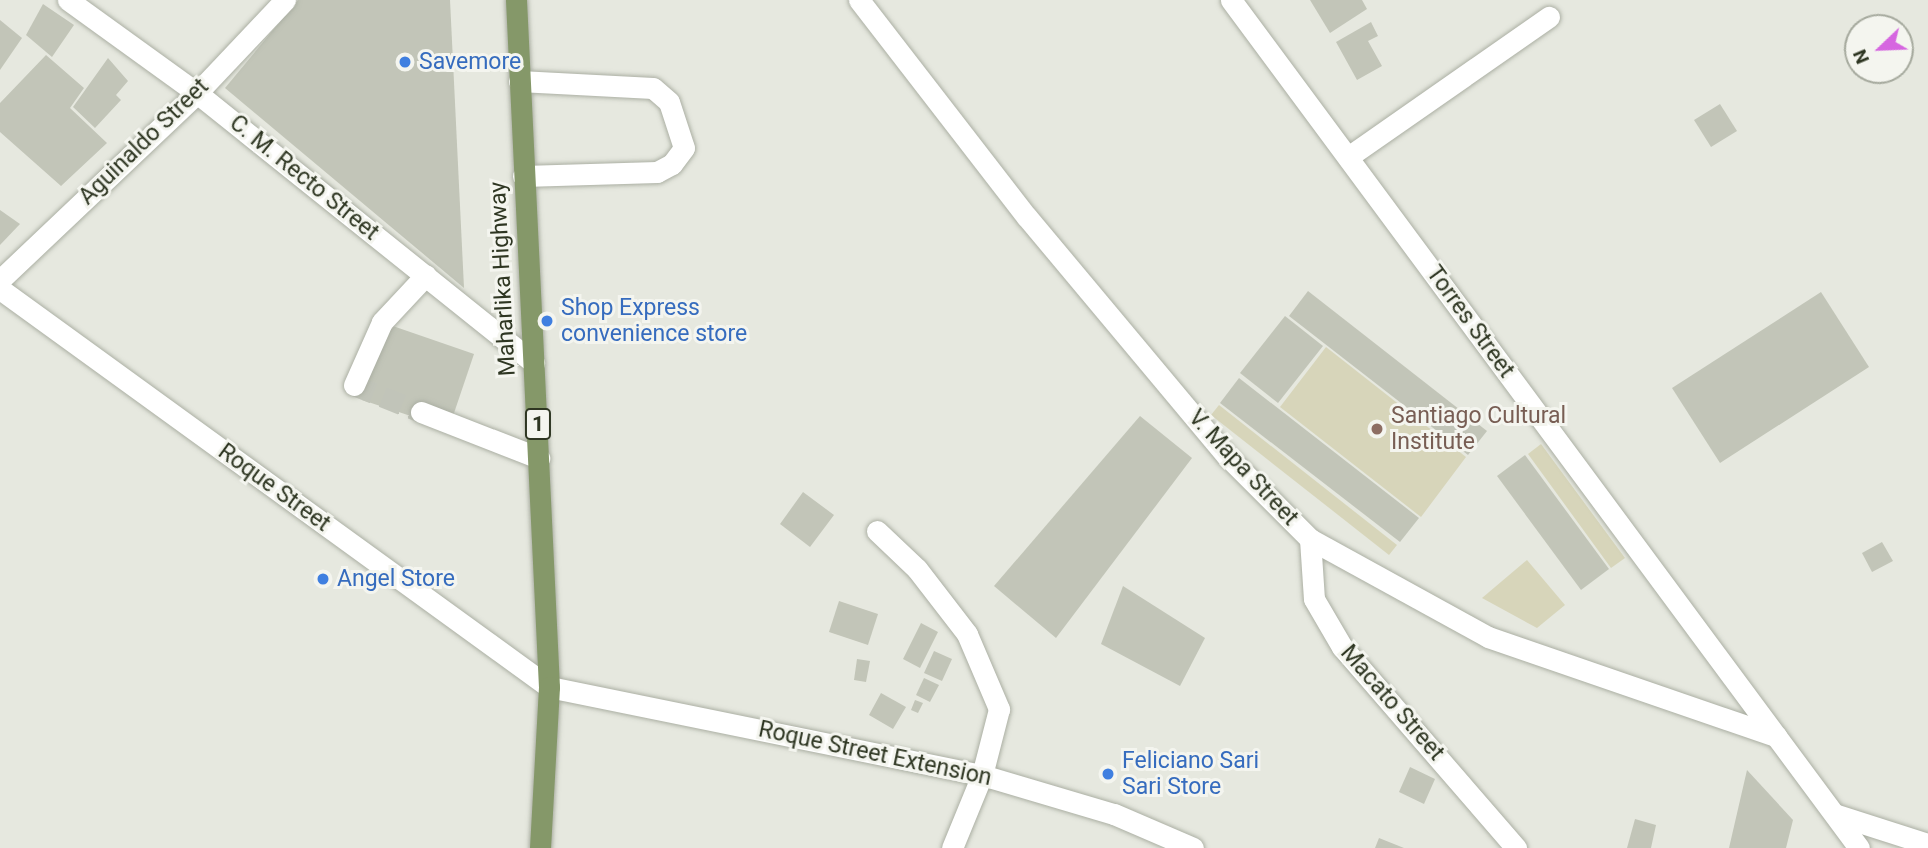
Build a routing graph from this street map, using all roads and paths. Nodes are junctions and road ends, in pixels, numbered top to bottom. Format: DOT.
graph roads {
  1 [pos="68,0"];
  2 [pos="285,0"];
  3 [pos="516,0"];
  4 [pos="859,0"];
  5 [pos="1231,0"];
  6 [pos="1549,18"];
  7 [pos="519,81"];
  8 [pos="197,93"];
  9 [pos="1348,157"];
  10 [pos="523,176"];
  11 [pos="426,275"];
  12 [pos="0,280"];
  13 [pos="0,289"];
  14 [pos="534,363"];
  15 [pos="354,385"];
  16 [pos="421,412"];
  17 [pos="539,458"];
  18 [pos="877,531"];
  19 [pos="1310,538"];
  20 [pos="549,687"];
  21 [pos="1776,736"];
  22 [pos="982,775"];
  23 [pos="1837,815"];
  24 [pos="1928,844"];
  25 [pos="540,848"];
  26 [pos="952,848"];
  27 [pos="1193,848"];
  28 [pos="1516,848"];
  29 [pos="1859,848"];
  1 -- 8 [label="street, C. M. Recto Street"];
  2 -- 8 [label="street, Aguinaldo Street"];
  3 -- 7 [label="main road, Maharlika Highway / 1"];
  4 -- 19 [label="street, V. Mapa Street"];
  5 -- 9 [label="street, Torres Street"];
  6 -- 9 [label="street"];
  7 -- 10 [label="main road, Maharlika Highway / 1"];
  7 -- 10 [label="street"];
  8 -- 11 [label="street, C. M. Recto Street"];
  8 -- 12 [label="street, Aguinaldo Street"];
  9 -- 21 [label="street, Torres Street"];
  10 -- 14 [label="main road, Maharlika Highway / 1"];
  11 -- 14 [label="street, C. M. Recto Street"];
  11 -- 15 [label="street"];
  13 -- 20 [label="street, Roque Street"];
  14 -- 17 [label="main road, Maharlika Highway / 1"];
  16 -- 17 [label="street"];
  17 -- 20 [label="main road, Maharlika Highway / 1"];
  18 -- 22 [label="street"];
  19 -- 21 [label="street, V. Mapa Street"];
  19 -- 28 [label="street, Macato Street"];
  20 -- 22 [label="street, Roque Street Extension"];
  20 -- 25 [label="main road, Maharlika Highway / 1"];
  21 -- 23 [label="street, Torres Street"];
  22 -- 26 [label="street"];
  22 -- 27 [label="street, Roque Street Extension"];
  23 -- 24 [label="street"];
  23 -- 29 [label="street, Torres Street"];
}
